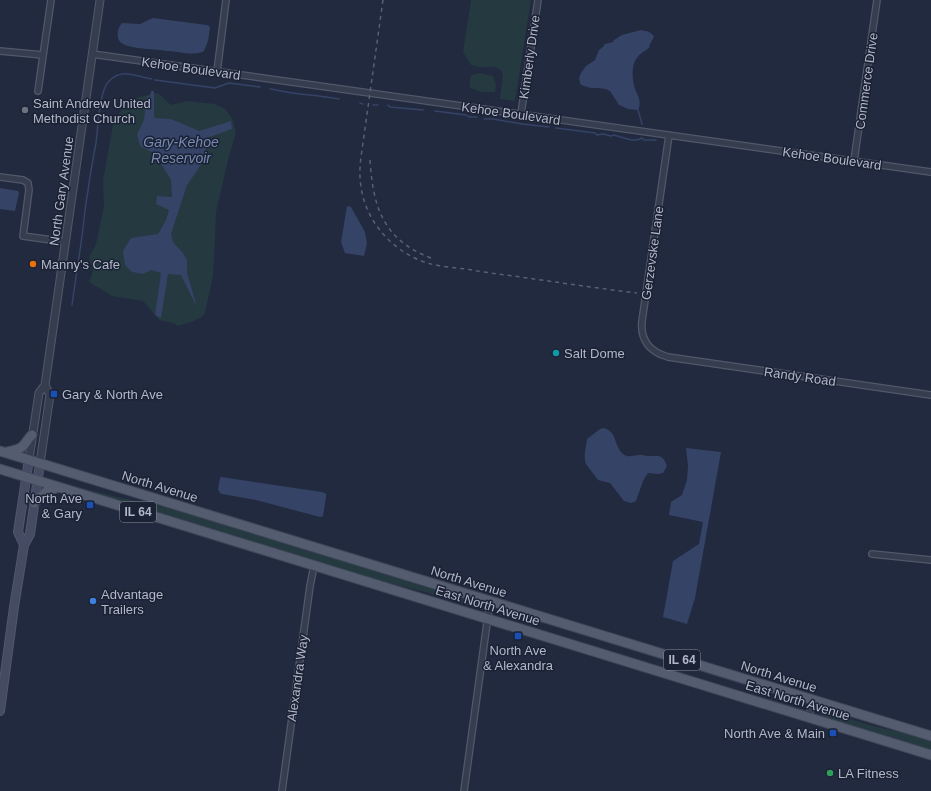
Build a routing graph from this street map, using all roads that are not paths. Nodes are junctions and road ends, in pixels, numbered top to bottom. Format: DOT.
graph roads {
  1 [pos="51,0"];
  2 [pos="100,0"];
  3 [pos="226,0"];
  4 [pos="538,0"];
  5 [pos="877,0"];
  6 [pos="0,51"];
  7 [pos="92,54"];
  8 [pos="43,55"];
  9 [pos="217,72"];
  10 [pos="38,91"];
  11 [pos="521,114"];
  12 [pos="668,135"];
  13 [pos="854,161"];
  14 [pos="931,172"];
  15 [pos="0,177"];
  16 [pos="66,242"];
  17 [pos="668,357"];
  18 [pos="46,385"];
  19 [pos="931,395"];
  20 [pos="32,435"];
  21 [pos="3,451"];
  22 [pos="29,459"];
  23 [pos="40,463"];
  24 [pos="0,469"];
  25 [pos="26,477"];
  26 [pos="37,481"];
  27 [pos="59,487"];
  28 [pos="34,503"];
  29 [pos="24,545"];
  30 [pos="872,554"];
  31 [pos="931,560"];
  32 [pos="314,566"];
  33 [pos="490,601"];
  34 [pos="488,619"];
  35 [pos="814,700"];
  36 [pos="0,711"];
  37 [pos="808,717"];
  38 [pos="931,736"];
  39 [pos="931,755"];
  40 [pos="282,791"];
  41 [pos="464,791"];
  1 -- 8 [label="street"];
  2 -- 7 [label="street, North Gary Avenue"];
  3 -- 9 [label="street"];
  4 -- 11 [label="street, Kimberly Drive"];
  5 -- 13 [label="street, Commerce Drive"];
  6 -- 8 [label="street"];
  7 -- 9 [label="street, Kehoe Boulevard"];
  7 -- 16 [label="street, North Gary Avenue"];
  8 -- 10 [label="street"];
  9 -- 11 [label="street, Kehoe Boulevard"];
  11 -- 12 [label="street, Kehoe Boulevard"];
  12 -- 13 [label="street, Kehoe Boulevard"];
  12 -- 17 [label="street, Gerzevske Lane"];
  13 -- 14 [label="street, Kehoe Boulevard"];
  15 -- 16 [label="street"];
  16 -- 18 [label="street, North Gary Avenue"];
  17 -- 19 [label="street, Randy Road"];
  18 -- 20 [label="street, North Gary Avenue"];
  18 -- 23 [label="street, North Gary Avenue"];
  20 -- 21 [label="main road"];
  20 -- 22 [label="street, North Gary Avenue"];
  21 -- 22 [label="main road, North Avenue / IL 64"];
  22 -- 23 [label="main road, North Avenue / IL 64"];
  22 -- 25 [label="main road"];
  23 -- 26 [label="main road, North Gary Avenue"];
  23 -- 33 [label="main road, North Avenue / IL 64"];
  24 -- 25 [label="main road, IL 64"];
  25 -- 26 [label="main road, IL 64"];
  25 -- 29 [label="main road"];
  26 -- 27 [label="main road, East North Avenue / IL 64"];
  26 -- 28 [label="main road, North Gary Avenue"];
  27 -- 28 [label="main road"];
  27 -- 32 [label="main road, East North Avenue / IL 64"];
  28 -- 29 [label="main road, North Gary Avenue"];
  29 -- 36 [label="main road"];
  30 -- 31 [label="street"];
  32 -- 34 [label="main road, East North Avenue / IL 64"];
  32 -- 40 [label="street, Alexandra Way"];
  33 -- 34 [label="street"];
  33 -- 35 [label="main road, North Avenue / IL 64"];
  34 -- 37 [label="main road, East North Avenue / IL 64"];
  34 -- 41 [label="street"];
  35 -- 37 [label="street"];
  35 -- 38 [label="main road, North Avenue / IL 64"];
  37 -- 39 [label="main road, East North Avenue / IL 64"];
}
